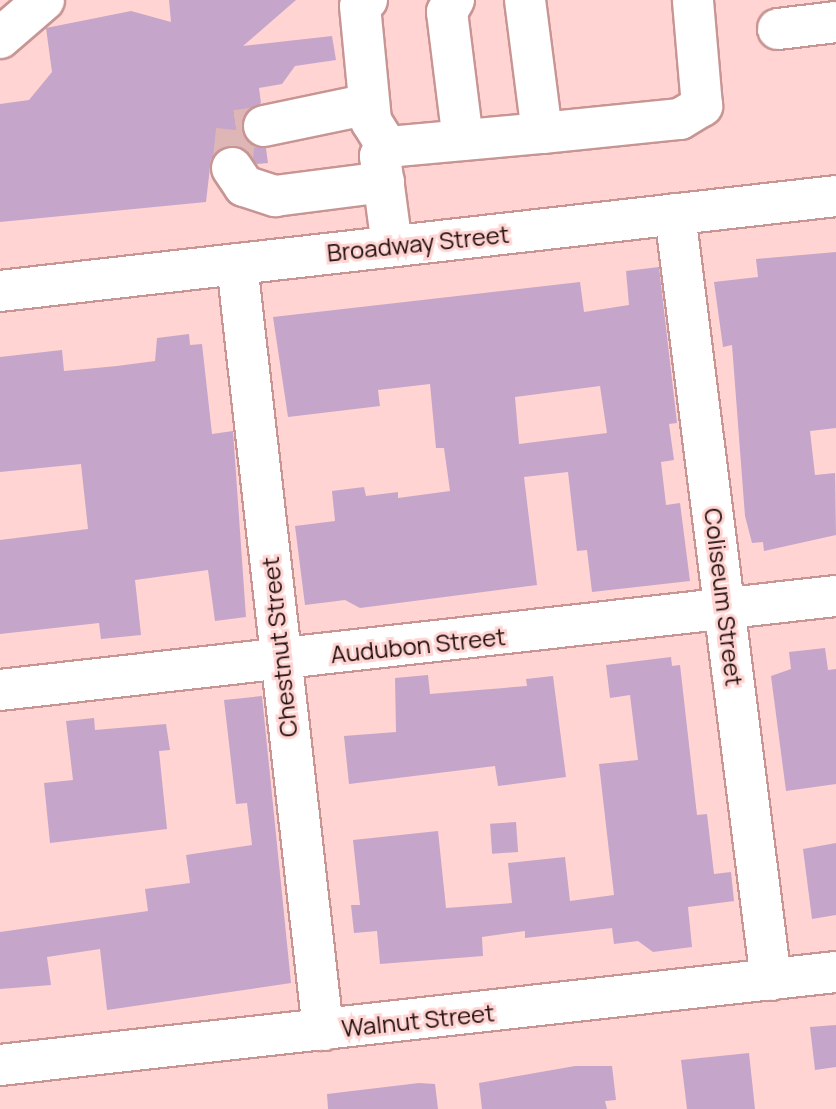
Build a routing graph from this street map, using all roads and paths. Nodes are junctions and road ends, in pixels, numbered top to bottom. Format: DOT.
graph roads {
  1 [pos="44,0"];
  2 [pos="367,0"];
  3 [pos="454,0"];
  4 [pos="525,0"];
  5 [pos="693,0"];
  6 [pos="836,22"];
  7 [pos="778,29"];
  8 [pos="0,38"];
  9 [pos="369,104"];
  10 [pos="264,126"];
  11 [pos="542,133"];
  12 [pos="463,140"];
  13 [pos="385,165"];
  14 [pos="232,168"];
  15 [pos="836,196"];
  16 [pos="675,214"];
  17 [pos="392,246"];
  18 [pos="237,264"];
  19 [pos="0,291"];
  20 [pos="836,596"];
  21 [pos="727,610"];
  22 [pos="281,660"];
  23 [pos="0,690"];
  24 [pos="836,972"];
  25 [pos="771,980"];
  26 [pos="323,1030"];
  27 [pos="0,1065"];
  1 -- 8 [label="street"];
  2 -- 9 [label="street"];
  3 -- 12 [label="street"];
  4 -- 11 [label="street"];
  5 -- 11 [label="street"];
  6 -- 7 [label="street"];
  9 -- 10 [label="street"];
  9 -- 13 [label="street"];
  11 -- 12 [label="street"];
  12 -- 13 [label="street"];
  13 -- 14 [label="street"];
  13 -- 17 [label="street"];
  15 -- 16 [label="street, Broadway Street"];
  16 -- 17 [label="street, Broadway Street"];
  16 -- 21 [label="street, Coliseum Street"];
  17 -- 18 [label="street, Broadway Street"];
  18 -- 19 [label="street, Broadway Street"];
  18 -- 22 [label="street, Chestnut Street"];
  20 -- 21 [label="street, Audubon Street"];
  21 -- 22 [label="street, Audubon Street"];
  21 -- 25 [label="street, Coliseum Street"];
  22 -- 23 [label="street, Audubon Street"];
  22 -- 26 [label="street, Chestnut Street"];
  24 -- 25 [label="street, Walnut Street"];
  25 -- 26 [label="street, Walnut Street"];
  26 -- 27 [label="street, Walnut Street"];
}
